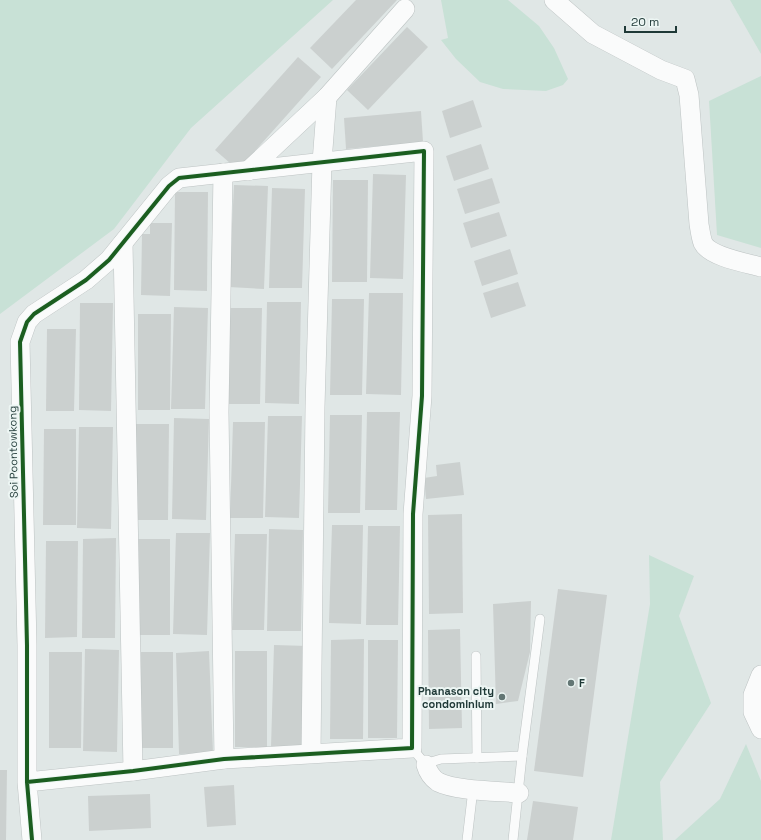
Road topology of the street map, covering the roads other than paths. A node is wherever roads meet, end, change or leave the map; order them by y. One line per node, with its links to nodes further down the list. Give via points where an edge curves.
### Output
1 (554, 0): 8 (street, via 593,34 661,70 685,79 689,95 699,224 704,244 725,258)
2 (404, 9): 3 (street)
3 (327, 97): 4 (street); 5 (street)
4 (322, 162): 5 (street); 13 (street, via 424,151 422,396 413,514); 14 (street, via 315,407)
5 (248, 171): 6 (street)
6 (223, 173): 7 (street, Soi Poontowkong, via 180,178 169,186); 17 (street, via 219,412)
7 (123, 243): 19 (street); 20 (street, Soi Poontowkong, via 98,271 34,314 26,322 20,342 27,645)
8 (761, 267)
9 (540, 619): 15 (lane)
10 (476, 656): 16 (lane)
11 (761, 675): 12 (street, via 753,695 753,712)
12 (761, 729)
13 (412, 748): 14 (street); 18 (lane)
14 (311, 753): 17 (street)
15 (522, 756): 16 (lane); 22 (lane)
16 (477, 758): 18 (lane, via 441,759)
17 (224, 759): 19 (street)
18 (426, 765): 21 (street, via 437,781 450,786)
19 (133, 771): 20 (street)
20 (27, 782): 23 (street, Soi Poontowkong)
21 (473, 789): 22 (street); 24 (lane)
22 (519, 793): 25 (lane)
23 (32, 840)
24 (467, 840)
25 (513, 840)

